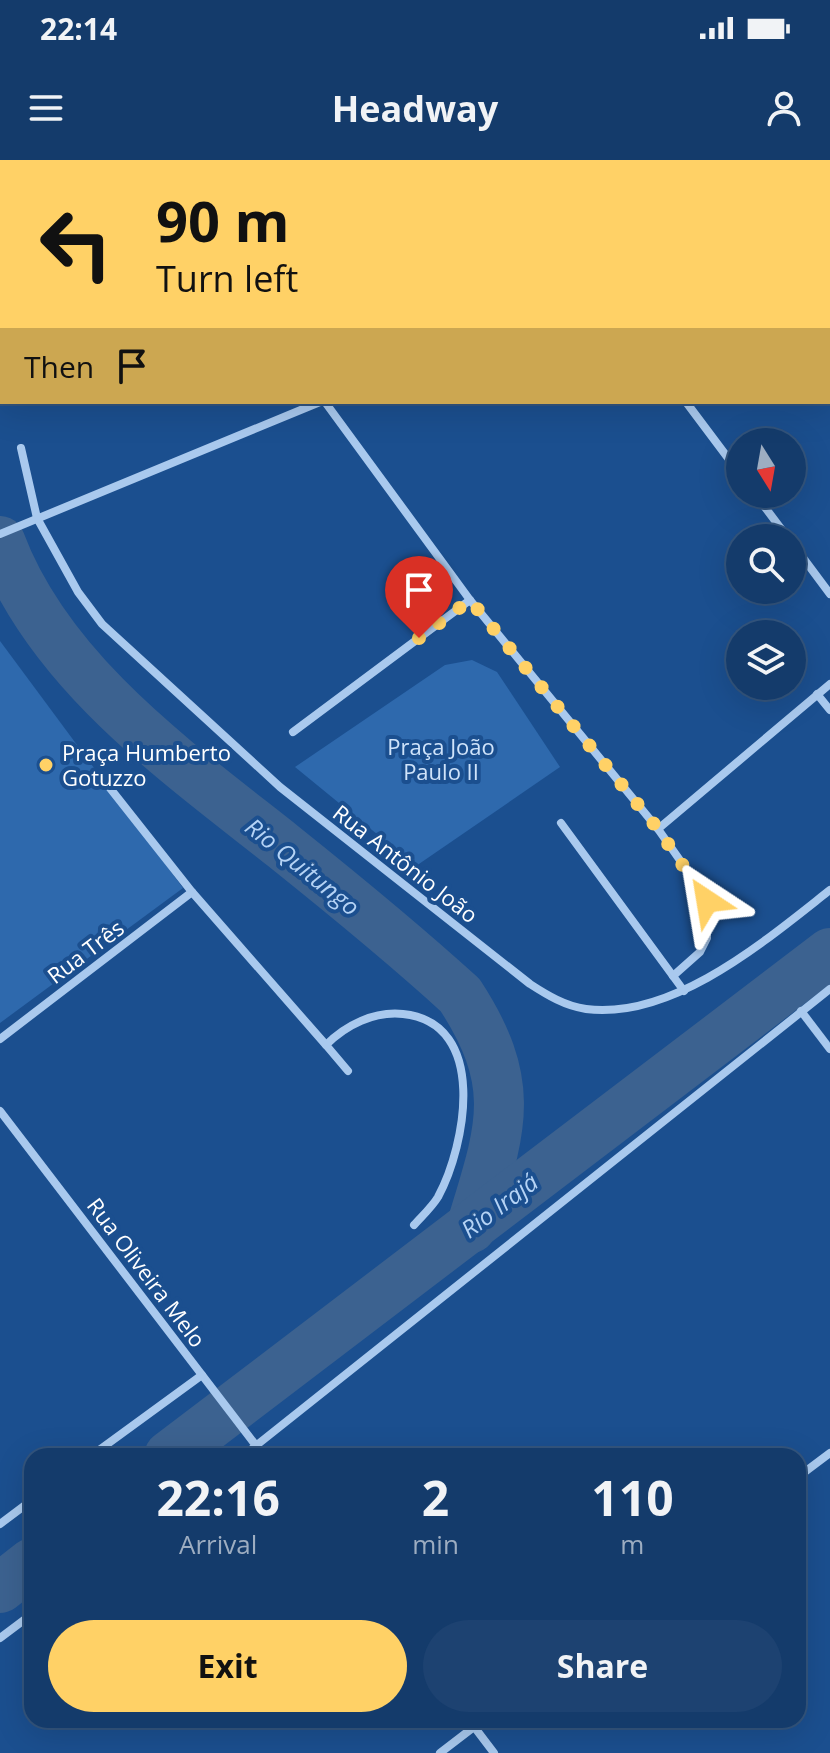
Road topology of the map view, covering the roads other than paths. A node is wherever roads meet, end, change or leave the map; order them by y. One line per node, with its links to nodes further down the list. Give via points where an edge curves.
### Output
1 (318, 404): 6 (street)
2 (324, 404): 10 (street)
3 (688, 404): 5 (street)
4 (21, 448): 6 (street, Rua Antônio João)
5 (726, 455)
6 (37, 518): 7 (street); 22 (street, Rua Antônio João, via 78,592 130,653 280,787 530,984 555,1000 584,1009 627,1008)
7 (0, 534)
8 (806, 562): 9 (street)
9 (830, 594)
10 (470, 600): 14 (street); 17 (street)
11 (830, 684): 12 (street)
12 (817, 694): 13 (street); 17 (street)
13 (830, 710)
14 (293, 732)
15 (102, 778): 19 (street)
16 (561, 823): 20 (street)
17 (658, 829): 20 (street, via 707,901 709,922 700,952)
18 (830, 890): 22 (street, Rua Antônio João)
19 (192, 892): 24 (street, Rua Três); 25 (street)
20 (673, 976): 22 (street)
21 (830, 989): 23 (street)
22 (684, 991)
23 (801, 1011): 26 (street); 31 (street)
24 (0, 1039)
25 (326, 1045): 27 (street); 29 (street, via 363,1020 393,1013 429,1020 445,1032 465,1095 460,1138 436,1201)
26 (830, 1049)
27 (348, 1071)
28 (0, 1111): 30 (street, Rua Oliveira Melo)
29 (414, 1225)
30 (202, 1375): 31 (street, Rua Oliveira Melo); 32 (street)
31 (253, 1442): 33 (street); 34 (street, Rua Oliveira Melo)
32 (102, 1448)
33 (249, 1448)
34 (258, 1448)
35 (830, 1453): 36 (street)
36 (806, 1471)
37 (24, 1506): 38 (street)
38 (0, 1524)
39 (24, 1620): 40 (street)
40 (0, 1638)
41 (467, 1728): 43 (street)
42 (476, 1728): 44 (street)
43 (440, 1753)
44 (494, 1753)

